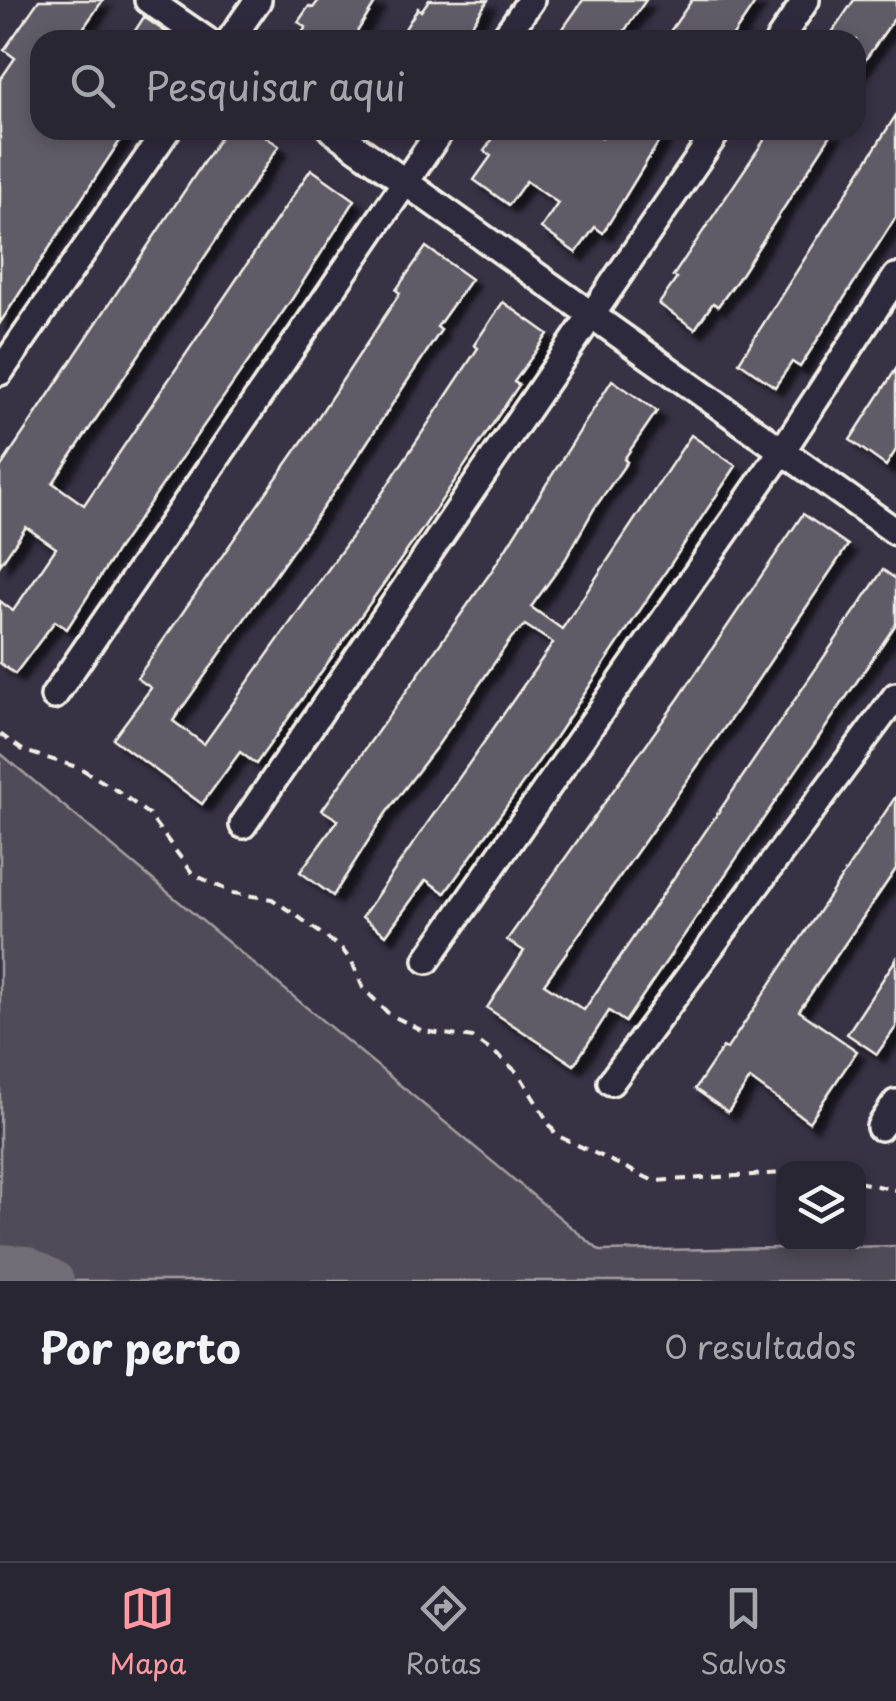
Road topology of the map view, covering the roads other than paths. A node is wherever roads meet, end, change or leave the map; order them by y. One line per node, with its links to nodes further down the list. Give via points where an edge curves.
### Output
1 (148, 0): 5 (street)
2 (258, 0): 6 (street)
3 (531, 0): 7 (street)
4 (806, 0): 8 (street)
5 (192, 30)
6 (237, 30)
7 (510, 30)
8 (786, 30)
9 (161, 140): 16 (street)
10 (346, 140): 13 (street)
11 (433, 140): 13 (street)
12 (711, 140): 15 (street)
13 (405, 182): 15 (street); 19 (street)
14 (896, 277): 17 (street)
15 (592, 316): 17 (street); 21 (street)
16 (0, 372)
17 (782, 451): 18 (street); 22 (street)
18 (896, 532)
19 (54, 696)
20 (896, 696): 23 (street)
21 (243, 825)
22 (427, 960)
23 (612, 1082)
24 (896, 1102): 25 (street)
25 (880, 1127)

